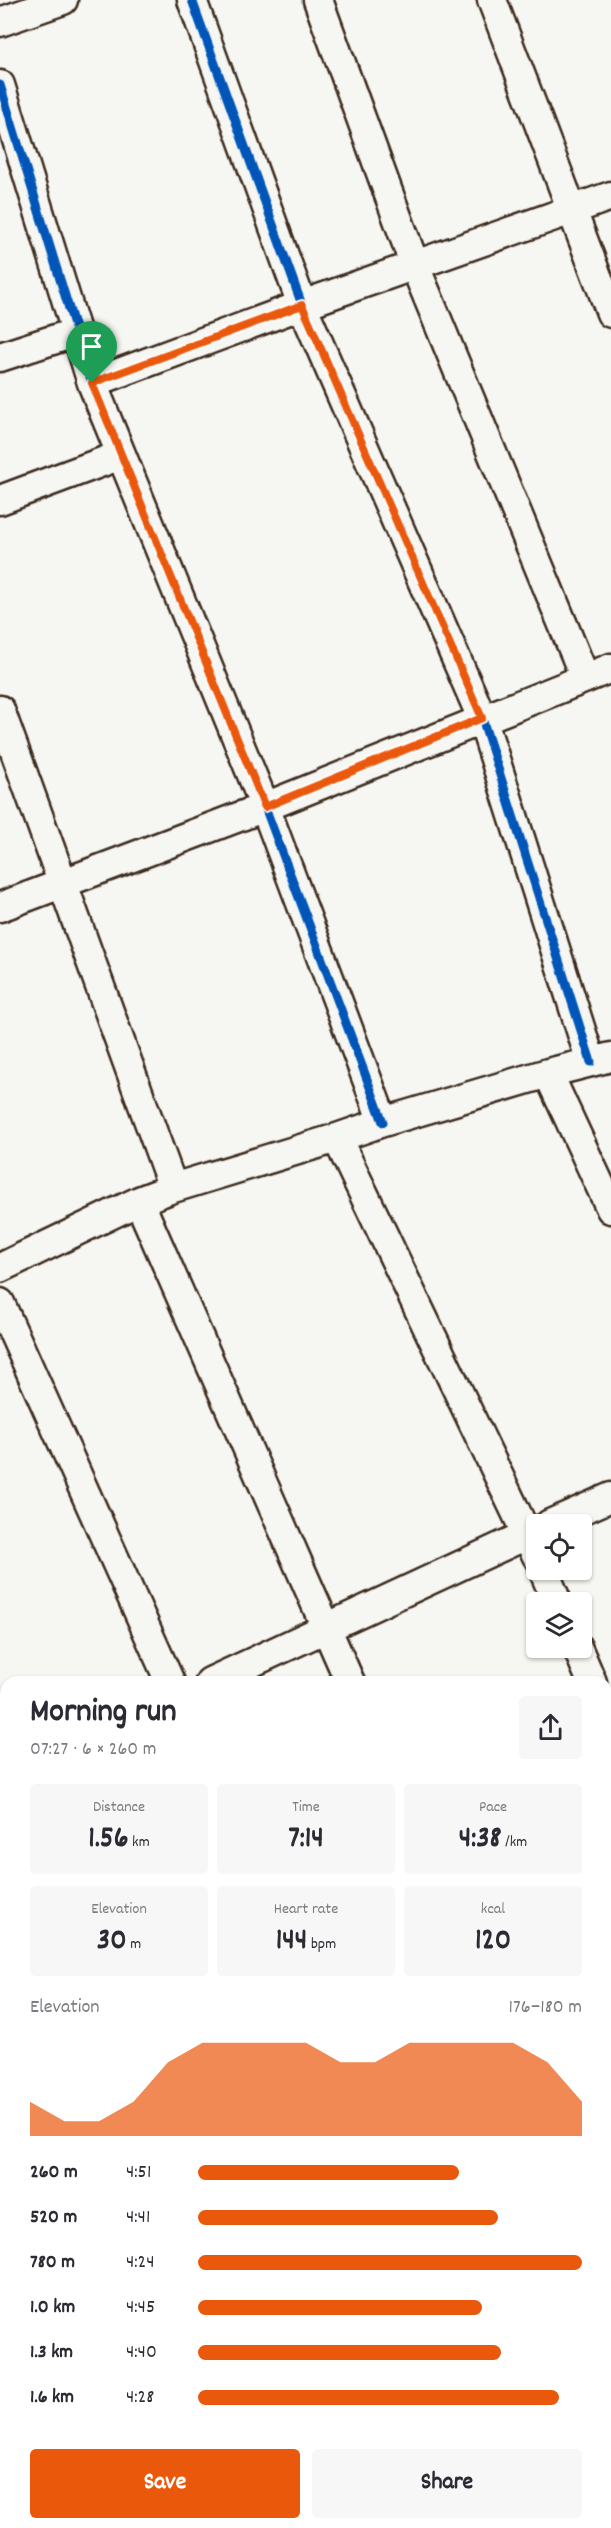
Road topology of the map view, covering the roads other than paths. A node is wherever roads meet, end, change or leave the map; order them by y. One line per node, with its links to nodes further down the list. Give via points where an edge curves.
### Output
1 (63, 0): 5 (street)
2 (192, 0): 10 (street)
3 (318, 0): 9 (street)
4 (492, 0): 8 (street)
5 (0, 22)
6 (0, 85): 12 (street)
7 (611, 196): 8 (street)
8 (571, 212): 9 (street); 11 (street)
9 (415, 266): 10 (street); 18 (street)
10 (302, 305): 14 (street); 20 (street)
11 (611, 313)
12 (74, 333): 13 (street); 14 (street)
13 (0, 357)
14 (92, 383): 15 (street)
15 (121, 455): 16 (street); 21 (street)
16 (0, 500)
17 (611, 668): 18 (street)
18 (585, 678): 20 (street)
19 (0, 710): 22 (street)
20 (482, 718): 21 (street); 24 (street)
21 (265, 807): 22 (street); 26 (street)
22 (63, 883): 23 (street); 28 (street)
23 (0, 907)
24 (601, 1059): 25 (street)
25 (548, 1072): 26 (street); 30 (street)
26 (383, 1122): 27 (street)
27 (337, 1138): 28 (street); 34 (street)
28 (172, 1188): 29 (street)
29 (140, 1201): 31 (street); 37 (street)
30 (611, 1209)
31 (0, 1268)
32 (0, 1303): 39 (street)
33 (611, 1497): 35 (street)
34 (527, 1514)
35 (579, 1514)
36 (526, 1541): 37 (street)
37 (325, 1627): 40 (street); 41 (street)
38 (582, 1658): 42 (street)
39 (167, 1676)
40 (223, 1676)
41 (347, 1676)
42 (589, 1676)

